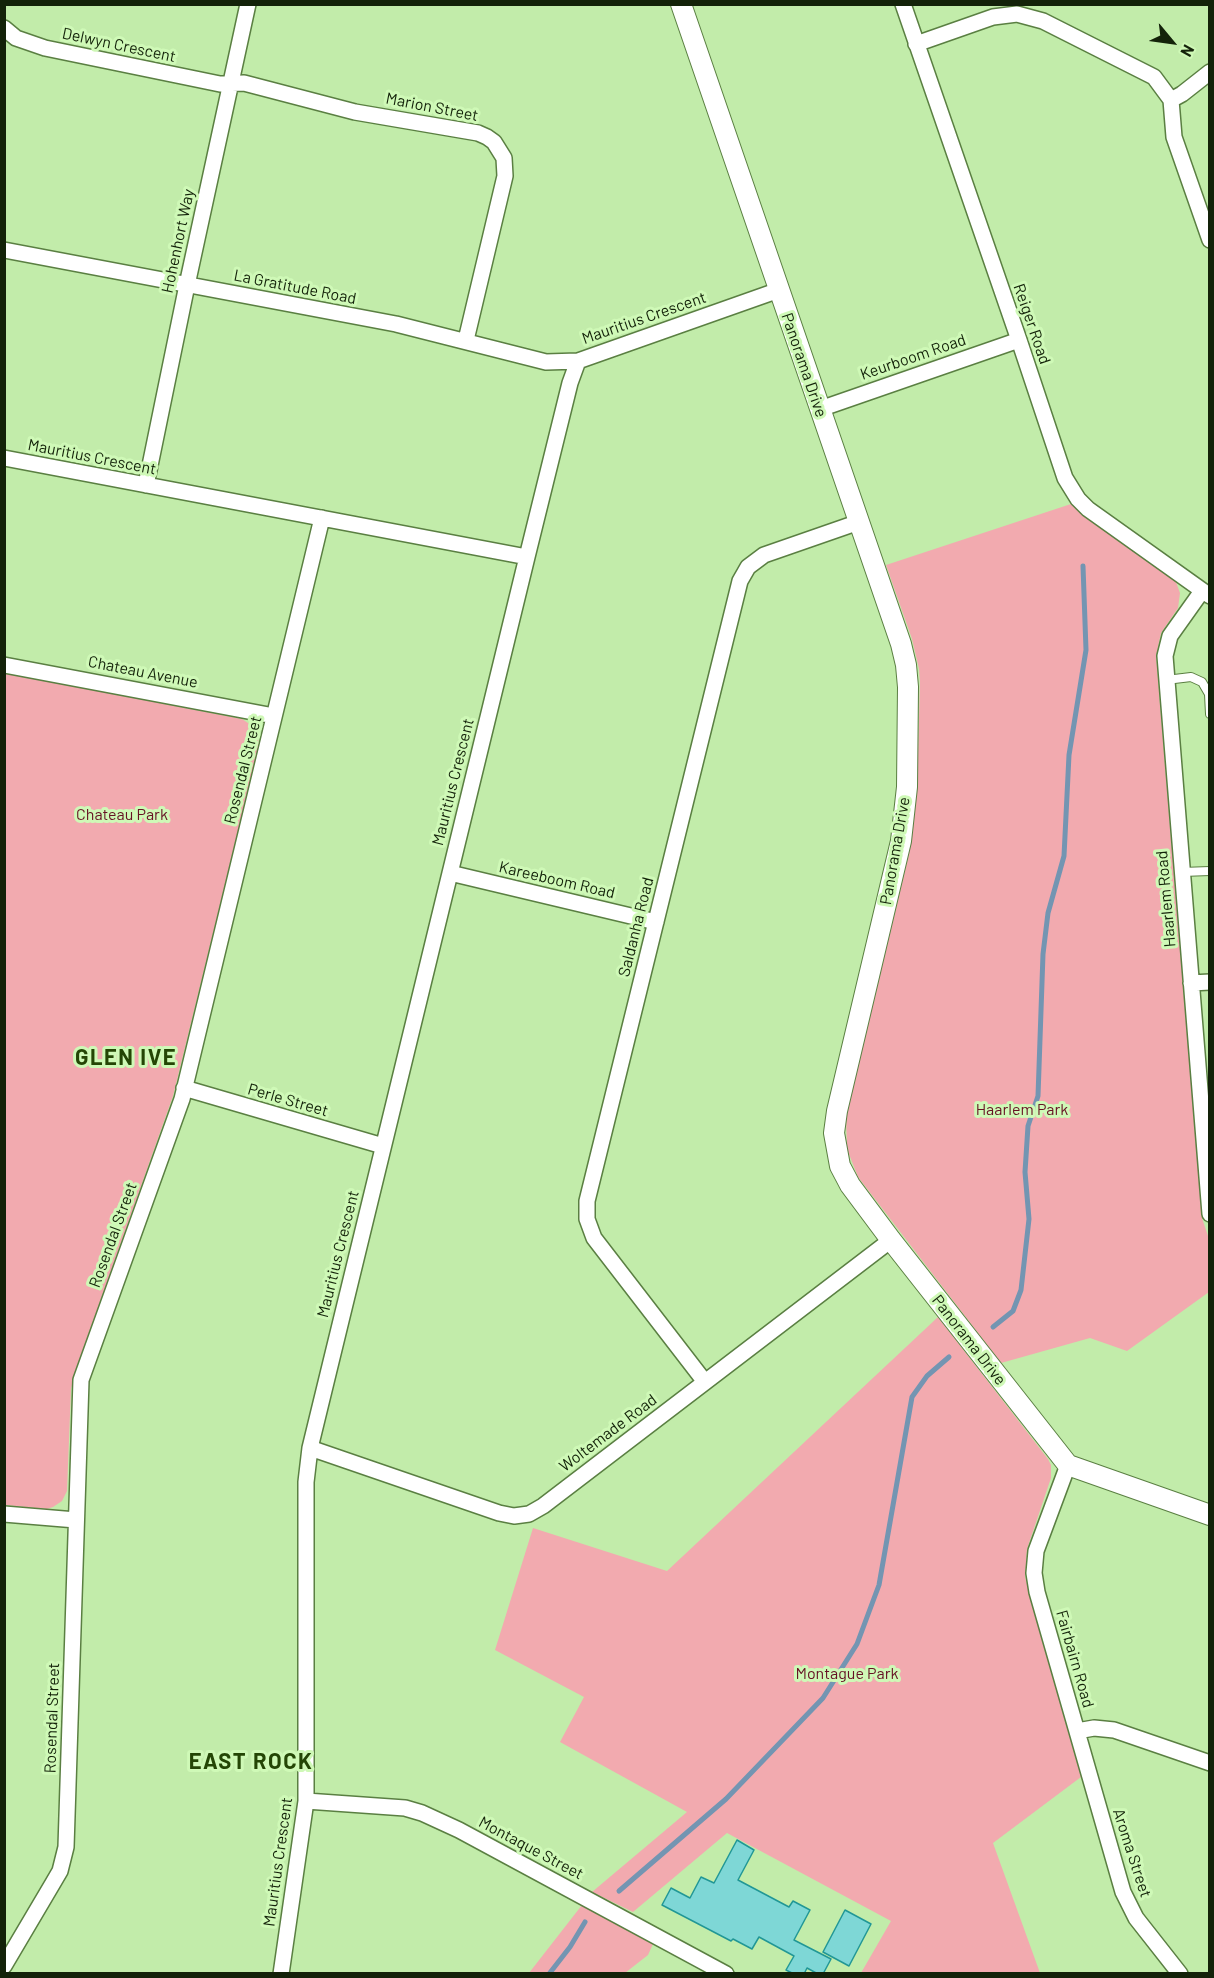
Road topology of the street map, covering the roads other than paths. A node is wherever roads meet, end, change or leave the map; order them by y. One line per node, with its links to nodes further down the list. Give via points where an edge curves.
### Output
1 (248, 4): 7 (street, Hohenhort Way)
2 (681, 4): 12 (street, Panorama Drive)
3 (903, 4): 5 (street, Reiger Road)
4 (4, 28): 7 (street, Delwyn Crescent, via 16,38 45,48)
5 (916, 44): 8 (street, via 993,17 1026,15 1154,77); 14 (street, Reiger Road)
6 (1209, 72): 8 (street)
7 (231, 84): 11 (street, Hohenhort Way); 13 (street, Marion Street, via 244,83 355,112 478,133 494,142 504,158 505,176)
8 (1171, 100): 9 (street, via 1174,137)
9 (1209, 240)
10 (4, 250): 11 (street, La Gratitude Road)
11 (186, 285): 13 (street, La Gratitude Road); 18 (street, Hohenhort Way)
12 (779, 290): 15 (street, Mauritius Crescent); 16 (street, Panorama Drive)
13 (466, 340): 15 (street, La Gratitude Road, via 546,362)
14 (1019, 340): 16 (street, Keurboom Road); 22 (street, Reiger Road, via 1060,467 1078,499)
15 (578, 361): 21 (street, Mauritius Crescent)
16 (820, 409): 20 (street, Panorama Drive)
17 (4, 458): 18 (street, Mauritius Crescent)
18 (146, 485): 19 (street, Mauritius Crescent)
19 (322, 518): 21 (street, Mauritius Crescent); 26 (street, Rosendal Street)
20 (859, 522): 30 (street, Saldanha Road, via 764,555 743,574); 36 (street, Panorama Drive, via 906,665 906,787 898,852 834,1133 845,1176)
21 (527, 557): 29 (street, Mauritius Crescent)
22 (1206, 593): 24 (street, Haarlem Road, via 1170,636 1165,656)
23 (4, 665): 26 (street, Chateau Avenue)
24 (1166, 680): 25 (lane, via 1191,677 1202,682 1209,694); 28 (street, Haarlem Road)
25 (1209, 714)
26 (274, 716): 33 (street, Rosendal Street)
27 (1209, 871): 28 (lane)
28 (1182, 872): 32 (street, Haarlem Road)
29 (450, 873): 30 (street, Kareeboom Road); 34 (street, Mauritius Crescent)
30 (656, 922): 37 (street, Saldanha Road, via 587,1201 587,1219 594,1238)
31 (1209, 982): 32 (street)
32 (1191, 983): 35 (street, Haarlem Road)
33 (184, 1088): 34 (street, Perle Street); 42 (street, Rosendal Street, via 81,1380)
34 (383, 1146): 38 (street, Mauritius Crescent)
35 (1209, 1214)
36 (891, 1240): 37 (street, Woltemade Road); 39 (street, Panorama Drive)
37 (705, 1382): 38 (street, Woltemade Road, via 530,1514 499,1513)
38 (310, 1448): 45 (street, Mauritius Crescent, via 306,1482)
39 (1068, 1465): 41 (street); 43 (street, Fairbairn Road, via 1038,1545 1034,1573)
40 (4, 1514): 42 (street)
41 (1209, 1515)
42 (76, 1520): 46 (street, Rosendal Street, via 66,1847 60,1870)
43 (1077, 1731): 44 (street, Fairbairn Road, via 1114,1730); 49 (street, Aroma Street, via 1123,1892 1136,1918)
44 (1209, 1763)
45 (306, 1801): 47 (street, Mauritius Crescent); 48 (street, Montaque Street, via 405,1808 422,1813)
46 (4, 1966)
47 (281, 1974)
48 (726, 1974)
49 (1180, 1974)

